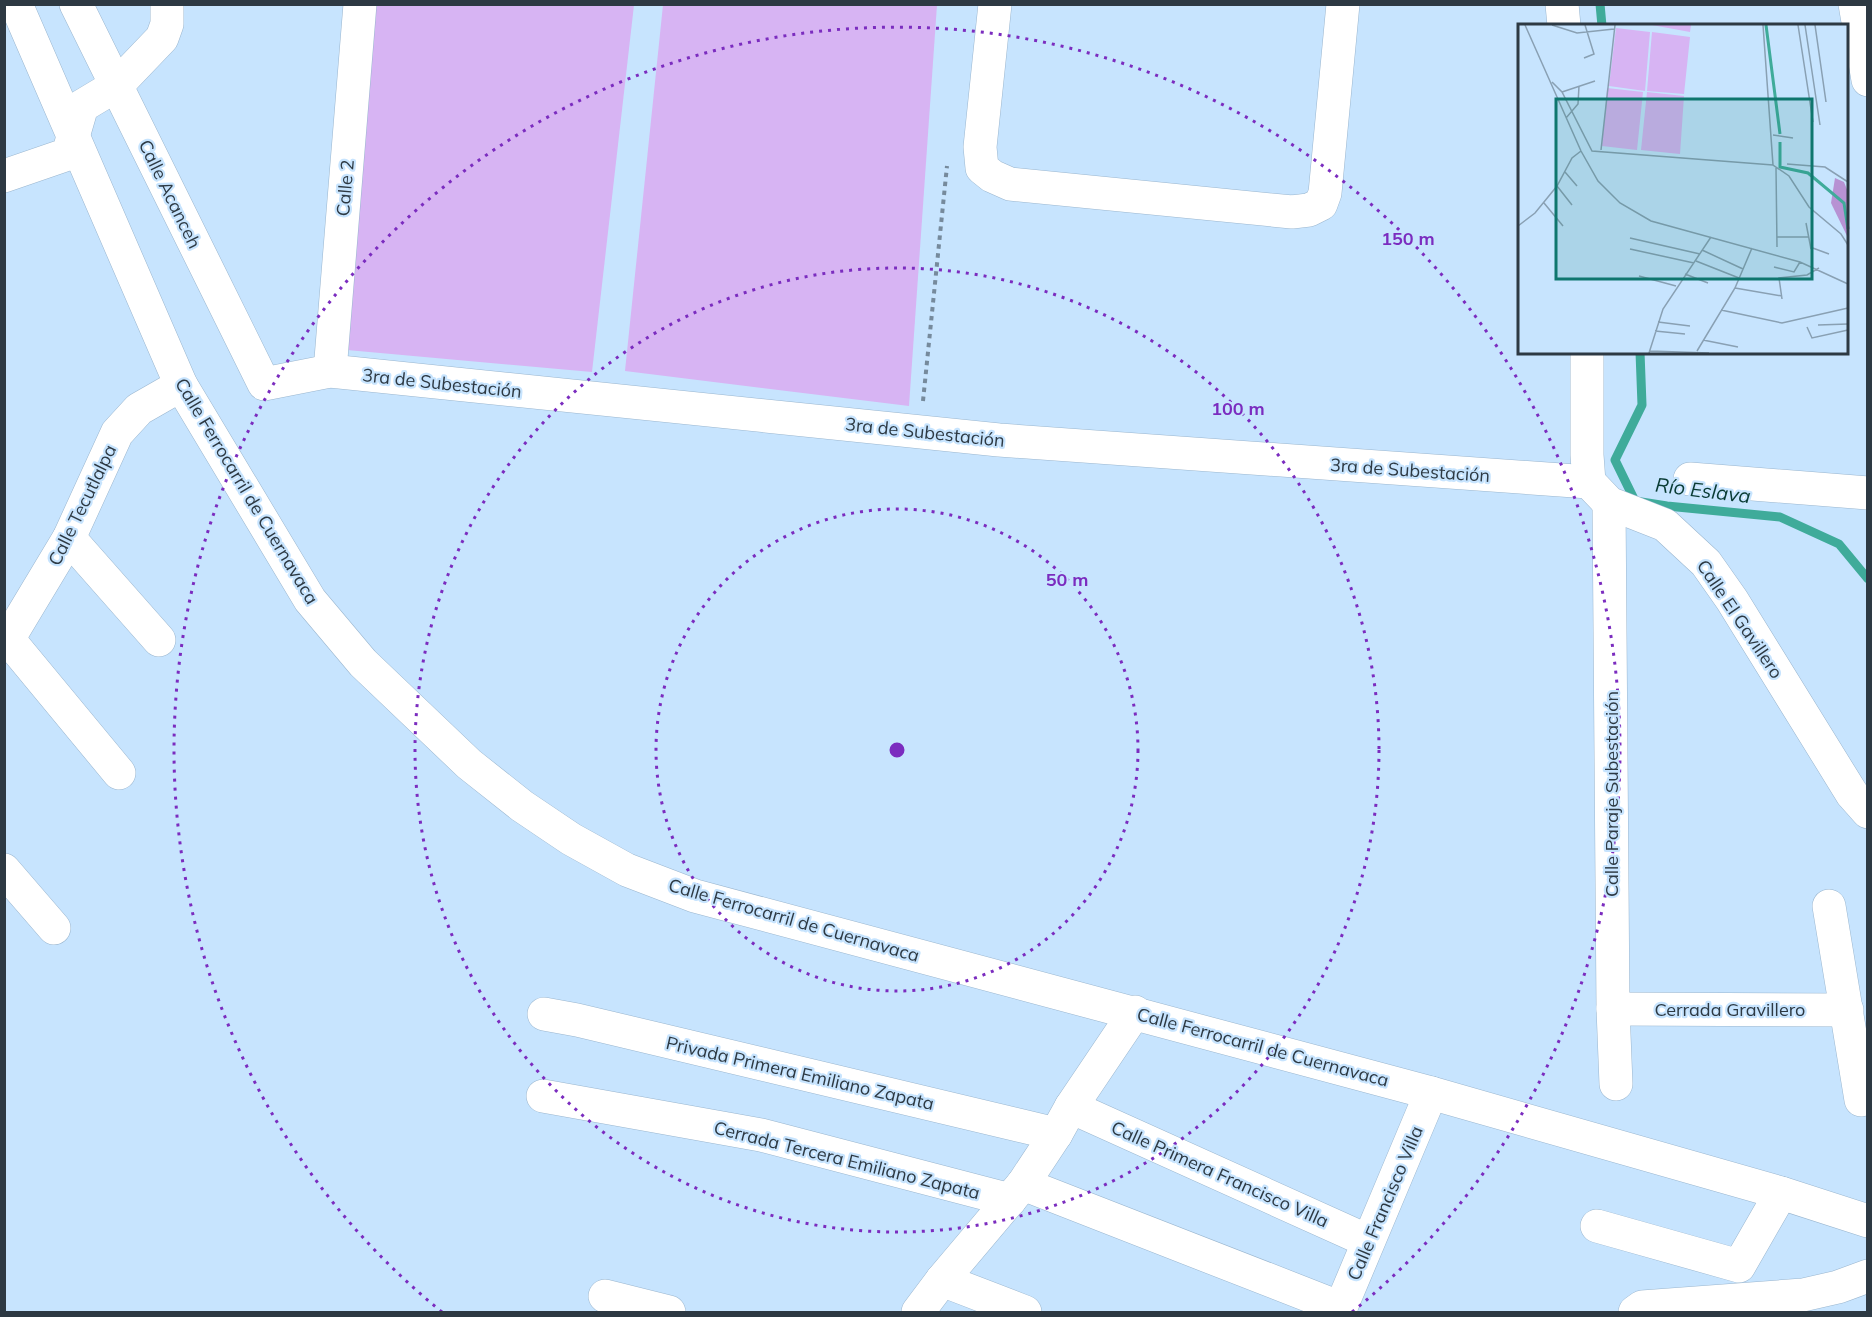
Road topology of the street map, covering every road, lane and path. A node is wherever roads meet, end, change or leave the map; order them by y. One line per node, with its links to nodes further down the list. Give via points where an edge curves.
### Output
1 (16, 4): 12 (street, Calle Ferrocarril de Cuernavaca)
2 (76, 4): 11 (street, Calle Acanceh)
3 (167, 4): 11 (street, via 162,38)
4 (360, 4): 16 (street, Calle 2)
5 (995, 4): 6 (street, via 980,147 982,168 992,176 1010,184 1292,212 1321,204 1325,193)
6 (1343, 4)
7 (1562, 4): 9 (street)
8 (1855, 4): 10 (street)
9 (1564, 24)
10 (1868, 80)
11 (117, 85): 12 (street, via 82,106); 17 (street, Calle Acanceh)
12 (74, 137): 14 (street, via 68,154); 18 (street, Calle Ferrocarril de Cuernavaca)
13 (948, 159): 19 (path)
14 (4, 176)
15 (1587, 354): 21 (street, via 1587,455)
16 (330, 371): 17 (street, 3ra de Subestación); 19 (street, 3ra de Subestación)
17 (264, 384)
18 (181, 385): 23 (street, Calle Tecutlalpa, via 139,409 117,433); 33 (street, Calle Ferrocarril de Cuernavaca, via 310,600 363,663 469,764 571,839 627,870 695,896)
19 (919, 432): 21 (street, 3ra de Subestación)
20 (1690, 479): 22 (street)
21 (1599, 493): 27 (street, Calle El Gavillero, via 1665,525 1706,562 1852,794); 31 (street, Calle Paraje Subestación)
22 (1868, 493)
23 (69, 538): 24 (street); 25 (street, Calle Tecutlalpa)
24 (159, 640)
25 (7, 643): 26 (street)
26 (119, 773)
27 (1868, 812)
28 (4, 870): 30 (street)
29 (1830, 906): 32 (street)
30 (54, 928)
31 (1613, 1009): 32 (street, Cerrada Gravillero); 35 (street, Calle Paraje Subestación)
32 (1847, 1010): 36 (street)
33 (1135, 1012): 37 (street, Calle Ferrocarril de Cuernavaca); 39 (street)
34 (544, 1014): 39 (street, Privada Primera Emiliano Zapata)
35 (1616, 1084)
36 (1862, 1089)
37 (1431, 1093): 41 (street, Calle Ferrocarril de Cuernavaca); 44 (street, Calle Francisco Villa)
38 (543, 1096): 40 (street, Cerrada Tercera Emiliano Zapata, via 761,1135)
39 (1064, 1120): 40 (street); 44 (street, Calle Primera Francisco Villa)
40 (1016, 1192): 46 (street); 48 (street, Cerrada Tercera Emiliano Zapata)
41 (1781, 1193): 42 (street, Calle Ferrocarril de Cuernavaca); 43 (street, via 1739,1266)
42 (1868, 1221)
43 (1597, 1226)
44 (1368, 1241): 48 (street, Calle Francisco Villa)
45 (1868, 1276): 52 (street, via 1803,1295 1642,1307)
46 (942, 1280): 50 (street); 51 (street)
47 (605, 1296): 49 (street)
48 (1340, 1310)
49 (669, 1312)
50 (918, 1312)
51 (1025, 1312)
52 (1635, 1312)

